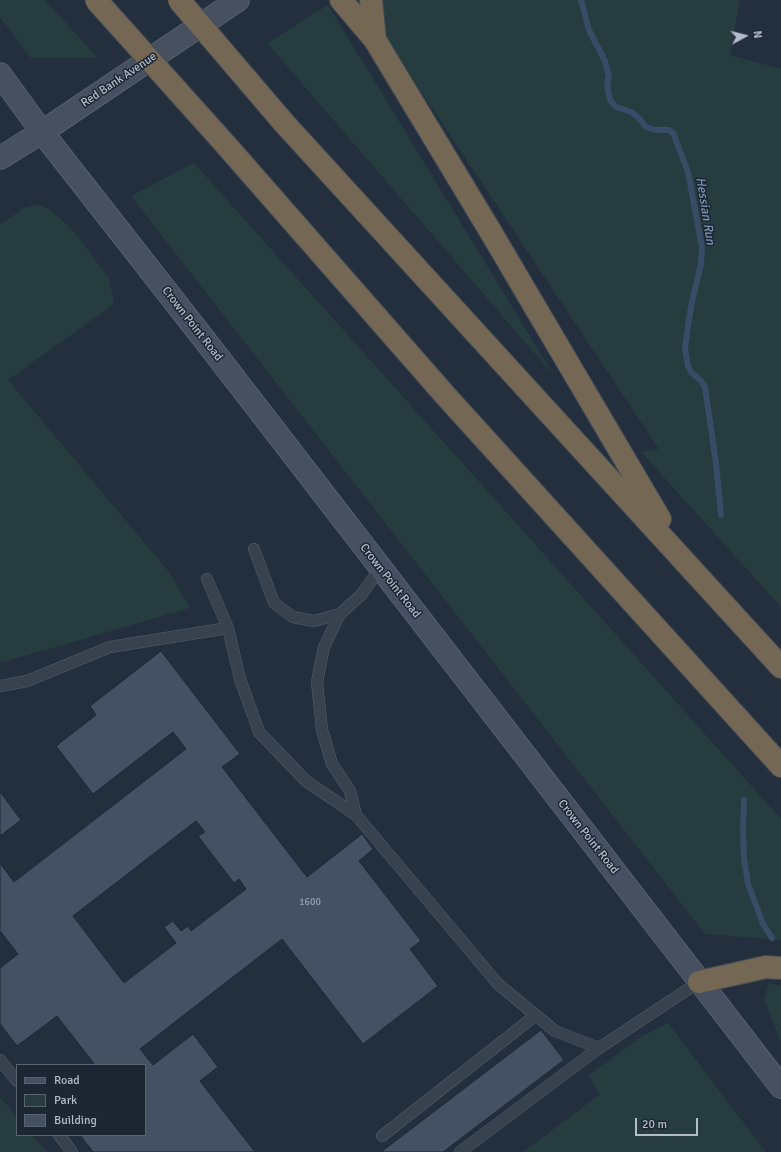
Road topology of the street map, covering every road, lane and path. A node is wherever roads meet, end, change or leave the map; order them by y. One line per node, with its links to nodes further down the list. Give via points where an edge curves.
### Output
1 (96, 0): 18 (highway, bridge, via 446,395)
2 (179, 0): 11 (highway, bridge, via 284,123)
3 (238, 0): 8 (main road, Red Bank Avenue)
4 (341, 0): 6 (highway)
5 (371, 0): 6 (highway)
6 (375, 40): 11 (highway)
7 (0, 74): 8 (main road, Crown Point Road)
8 (42, 132): 9 (main road, Red Bank Avenue); 12 (main road, Crown Point Road)
9 (0, 158)
10 (254, 549): 14 (lane, via 274,603 293,617 314,621)
11 (683, 558): 16 (highway)
12 (380, 568): 14 (lane, via 362,594); 21 (main road, Crown Point Road)
13 (207, 579): 15 (lane)
14 (340, 614): 19 (lane, via 324,647 317,682 322,730 332,764 350,791)
15 (228, 628): 17 (lane, via 110,647 27,681); 19 (lane, via 240,679 259,732 306,781)
16 (781, 667)
17 (0, 686)
18 (781, 766)
19 (356, 815): 22 (lane, via 498,984)
20 (781, 968): 21 (highway, via 766,967)
21 (699, 982): 23 (lane); 26 (main road, Crown Point Road)
22 (536, 1015): 23 (lane, via 555,1032); 28 (lane)
23 (599, 1048): 30 (lane)
24 (0, 1060): 25 (lane)
25 (16, 1081)
26 (781, 1087)
27 (60, 1136): 29 (lane)
28 (382, 1136)
29 (72, 1152)
30 (460, 1152)

